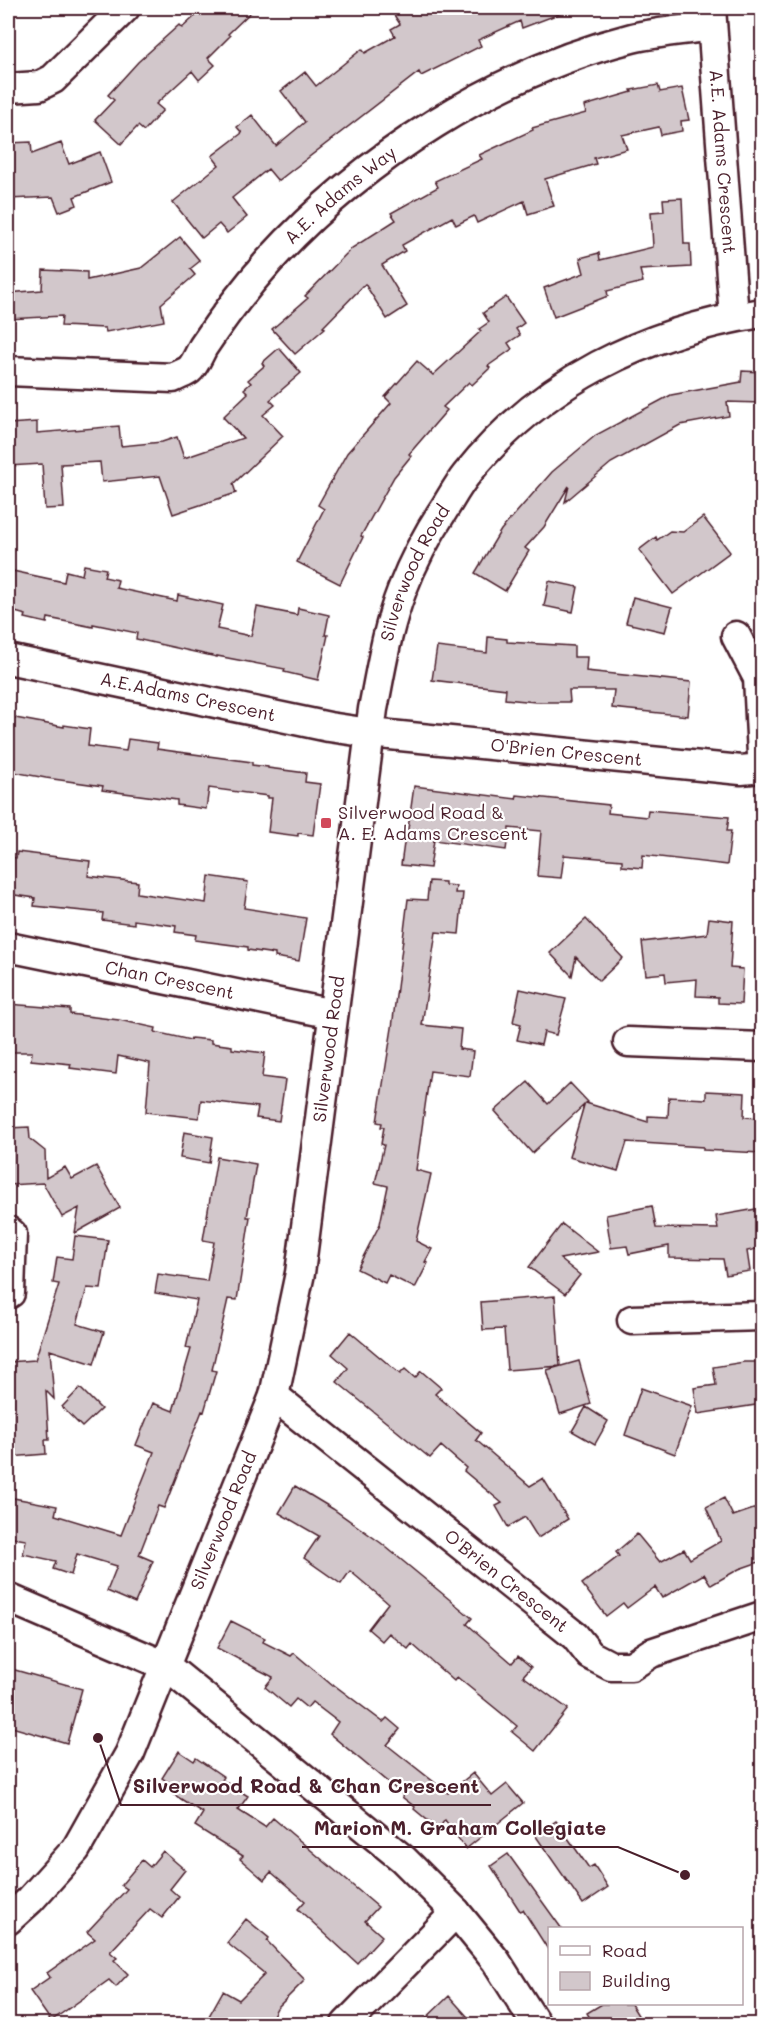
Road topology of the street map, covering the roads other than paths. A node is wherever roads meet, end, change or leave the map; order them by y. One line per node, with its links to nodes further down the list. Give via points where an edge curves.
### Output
1 (125, 8): 3 (street, via 53,79 39,86)
2 (712, 17): 5 (street, A.E. Adams Crescent); 6 (street, A.E. Adams Way, via 556,62 426,130 320,210 269,261 190,369 173,378)
3 (8, 88)
4 (762, 313): 5 (street, Silverwood Road)
5 (734, 317): 9 (street, Silverwood Road, via 671,334 608,359 535,405 465,476 422,544 402,590 388,637)
6 (8, 372)
7 (736, 636): 10 (street, via 758,678)
8 (8, 659): 9 (street, A.E.Adams Crescent)
9 (370, 733): 11 (street, O'Brien Crescent, via 741,770); 13 (street, Silverwood Road)
10 (762, 755)
11 (762, 768)
12 (8, 947): 13 (street, Chan Crescent)
13 (333, 1014): 20 (street, Silverwood Road, via 300,1273)
14 (628, 1042): 15 (street)
15 (762, 1047)
16 (8, 1231): 17 (street, via 12,1243)
17 (8, 1294)
18 (762, 1316): 19 (street)
19 (632, 1320)
20 (274, 1396): 22 (street, O'Brien Crescent, via 575,1636 590,1655 611,1666 631,1666 651,1653); 23 (street, Silverwood Road)
21 (8, 1598): 23 (street)
22 (762, 1616)
23 (166, 1666): 24 (street, via 403,1859); 25 (street, Silverwood Road, via 130,1753 76,1849)
24 (456, 1912): 26 (street); 27 (street, via 496,1961)
25 (8, 1920)
26 (346, 2025)
27 (536, 2025)

